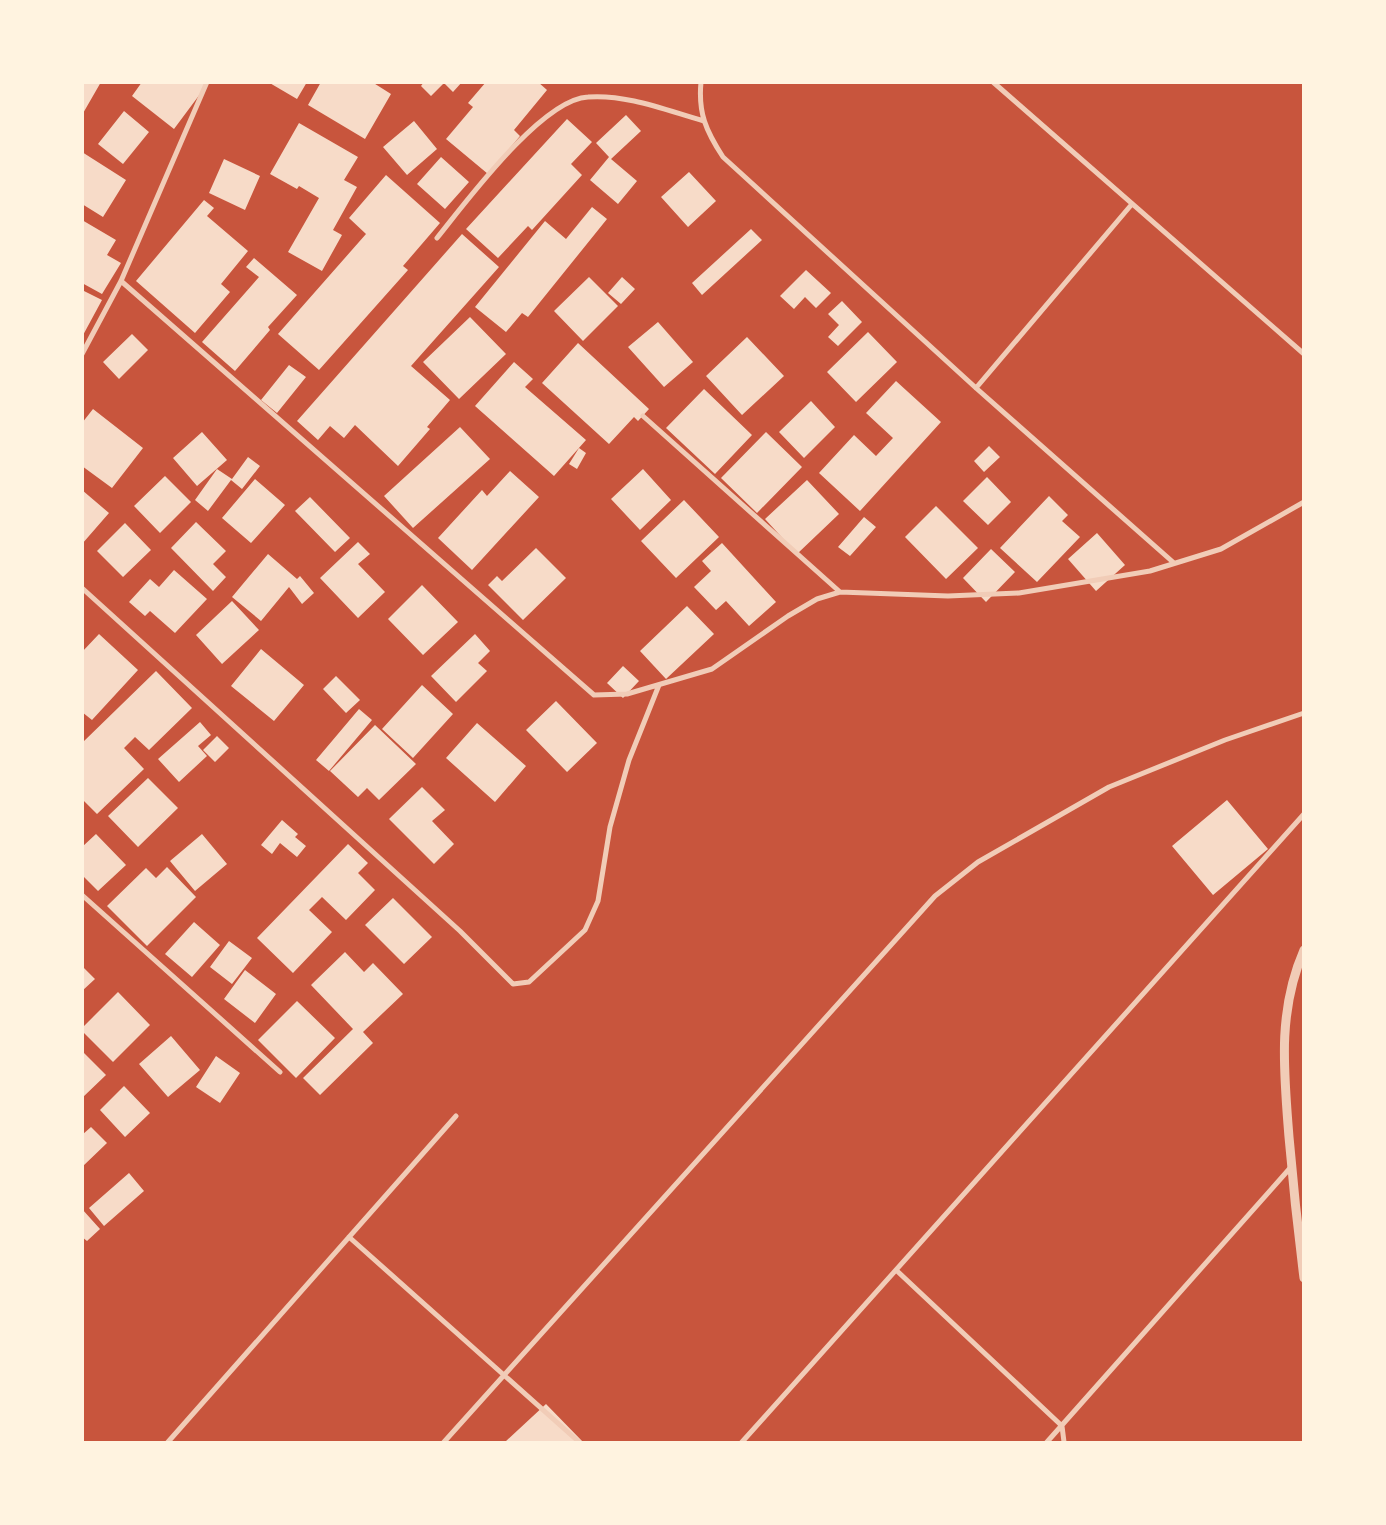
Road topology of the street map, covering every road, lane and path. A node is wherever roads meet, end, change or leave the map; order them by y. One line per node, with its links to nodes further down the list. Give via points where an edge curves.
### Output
1 (207, 82): 7 (street)
2 (701, 82): 4 (street, via 699,104)
3 (993, 82): 5 (street)
4 (704, 121): 6 (street, via 626,100 587,96 554,111 507,152); 10 (street, via 709,136 723,157)
5 (1132, 204): 9 (street); 10 (street)
6 (437, 238)
7 (121, 281): 8 (street); 16 (street, via 594,695 627,694)
8 (82, 354)
9 (1304, 354)
10 (976, 388): 13 (street)
11 (643, 416): 15 (street)
12 (1304, 502): 13 (street, via 1221,548)
13 (1174, 563): 15 (street, via 1150,571 1020,592 948,596)
14 (82, 588): 16 (street, via 513,984 529,982 585,930 598,901 610,827 628,760)
15 (840, 592): 16 (street, via 817,599 788,616 712,670)
16 (659, 685)
17 (1304, 713): 27 (street, via 1109,786 978,862 935,896)
18 (1304, 814): 25 (street)
19 (82, 895): 21 (street)
20 (1304, 950): 23 (street, via 1295,969 1284,1028)
21 (280, 1072)
22 (456, 1116): 24 (street)
23 (1292, 1167): 26 (street); 28 (street)
24 (349, 1237): 27 (street); 29 (street)
25 (896, 1270): 28 (street); 32 (street)
26 (1304, 1278)
27 (503, 1375): 30 (street); 31 (street)
28 (1062, 1426): 33 (street); 34 (street)
29 (168, 1442)
30 (444, 1442)
31 (579, 1442)
32 (742, 1442)
33 (1047, 1442)
34 (1064, 1442)

